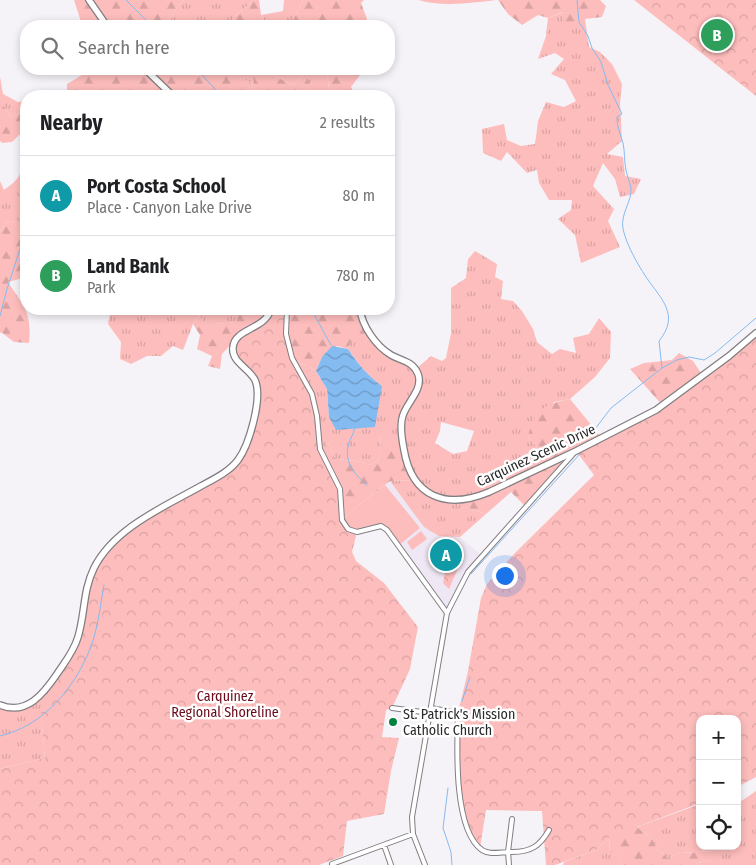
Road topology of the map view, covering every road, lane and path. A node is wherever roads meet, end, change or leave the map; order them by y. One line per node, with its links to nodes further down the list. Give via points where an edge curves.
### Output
1 (89, 0): 2 (street)
2 (103, 20)
3 (151, 75): 4 (street)
4 (168, 90)
5 (268, 315): 11 (street, via 263,322 237,338 232,348 235,358 254,378 258,392 254,419 242,454 227,470 130,528 106,549 90,577 78,635 62,667 42,695 30,704 16,708)
6 (287, 315): 10 (street, via 286,334 292,358 312,394 320,450 340,489 342,520 348,529 357,532 381,526 387,530)
7 (361, 315): 9 (street, Carquinez Scenic Drive, via 376,342 391,355 408,362 418,374 418,388 404,412 403,446 414,480 436,497 447,500 474,498)
8 (756, 333): 9 (street, Carquinez Scenic Drive, via 663,406)
9 (576, 451): 10 (street, via 468,572)
10 (447, 613): 13 (street)
11 (0, 704)
12 (392, 708): 13 (street)
13 (430, 710): 16 (street); 18 (street, via 458,713 458,778 462,810 470,836 483,851)
14 (512, 819): 18 (street)
15 (549, 830): 18 (street, via 543,842 525,852)
16 (412, 834): 17 (street); 21 (street)
17 (384, 845): 19 (street); 20 (street)
18 (508, 852): 22 (street)
19 (332, 864)
20 (392, 865)
21 (425, 865)
22 (509, 865)

